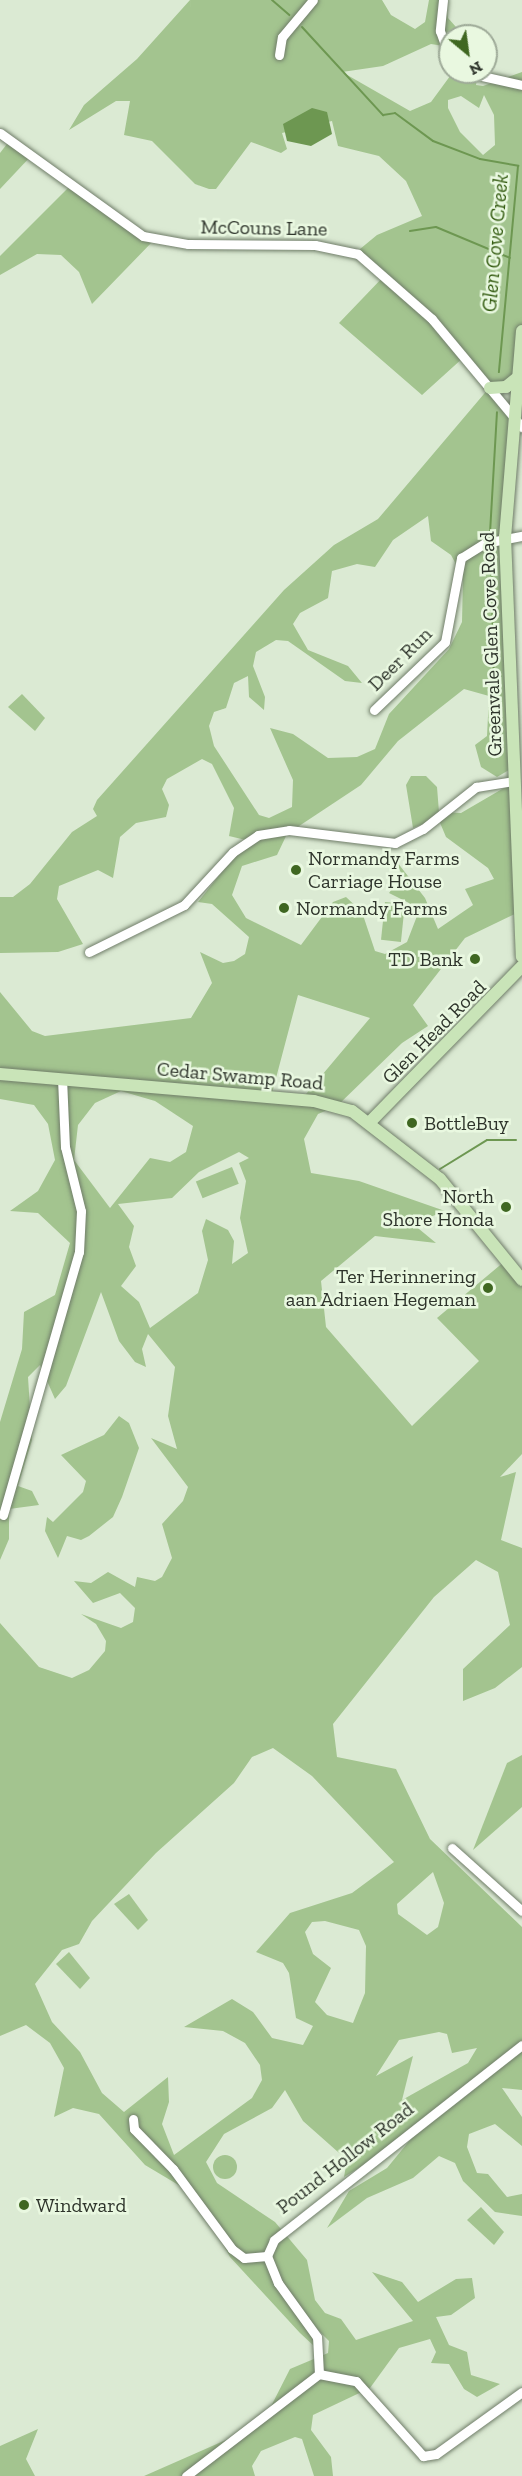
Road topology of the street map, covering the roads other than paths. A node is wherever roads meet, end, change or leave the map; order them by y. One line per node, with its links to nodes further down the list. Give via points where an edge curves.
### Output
1 (313, 0): 4 (street, via 282,37)
2 (442, 0): 3 (street)
3 (440, 24)
4 (279, 55)
5 (498, 80): 6 (street)
6 (522, 85)
7 (0, 133): 10 (street, McCouns Lane, via 143,236 188,244 315,245 358,254 432,319)
8 (522, 331): 9 (main road, Greenvale Glen Cove Road)
9 (517, 378): 10 (main road); 11 (main road, Greenvale Glen Cove Road)
10 (490, 388): 11 (street, McCouns Lane)
11 (513, 415): 12 (street, McCouns Lane); 14 (main road, Greenvale Glen Cove Road)
12 (522, 427)
13 (522, 536): 14 (street, Deer Run)
14 (505, 537): 15 (street, Deer Run, via 461,558 446,642); 16 (main road, Greenvale Glen Cove Road)
15 (374, 710)
16 (515, 781): 17 (street, via 476,787 423,829 395,843 289,830 258,835 233,852 184,905); 18 (main road, Greenvale Glen Cove Road)
17 (89, 952)
18 (522, 957)
19 (522, 966): 22 (main road, Glen Head Road)
20 (0, 1074): 21 (main road, Cedar Swamp Road)
21 (62, 1079): 22 (main road, Cedar Swamp Road, via 314,1101); 24 (street, via 65,1147 81,1211 80,1243)
22 (370, 1122): 23 (main road, Cedar Swamp Road, via 440,1179)
23 (520, 1278)
24 (3, 1515)
25 (452, 1848): 26 (street)
26 (522, 1911)
27 (522, 2045): 29 (street, Pound Hollow Road, via 290,2223)
28 (133, 2119): 29 (street, via 134,2129 173,2169 232,2249 244,2258)
29 (267, 2256): 30 (street, via 278,2283 317,2337)
30 (319, 2374): 31 (street, via 356,2382 423,2456 436,2454); 32 (street)
31 (522, 2392)
32 (186, 2476)

